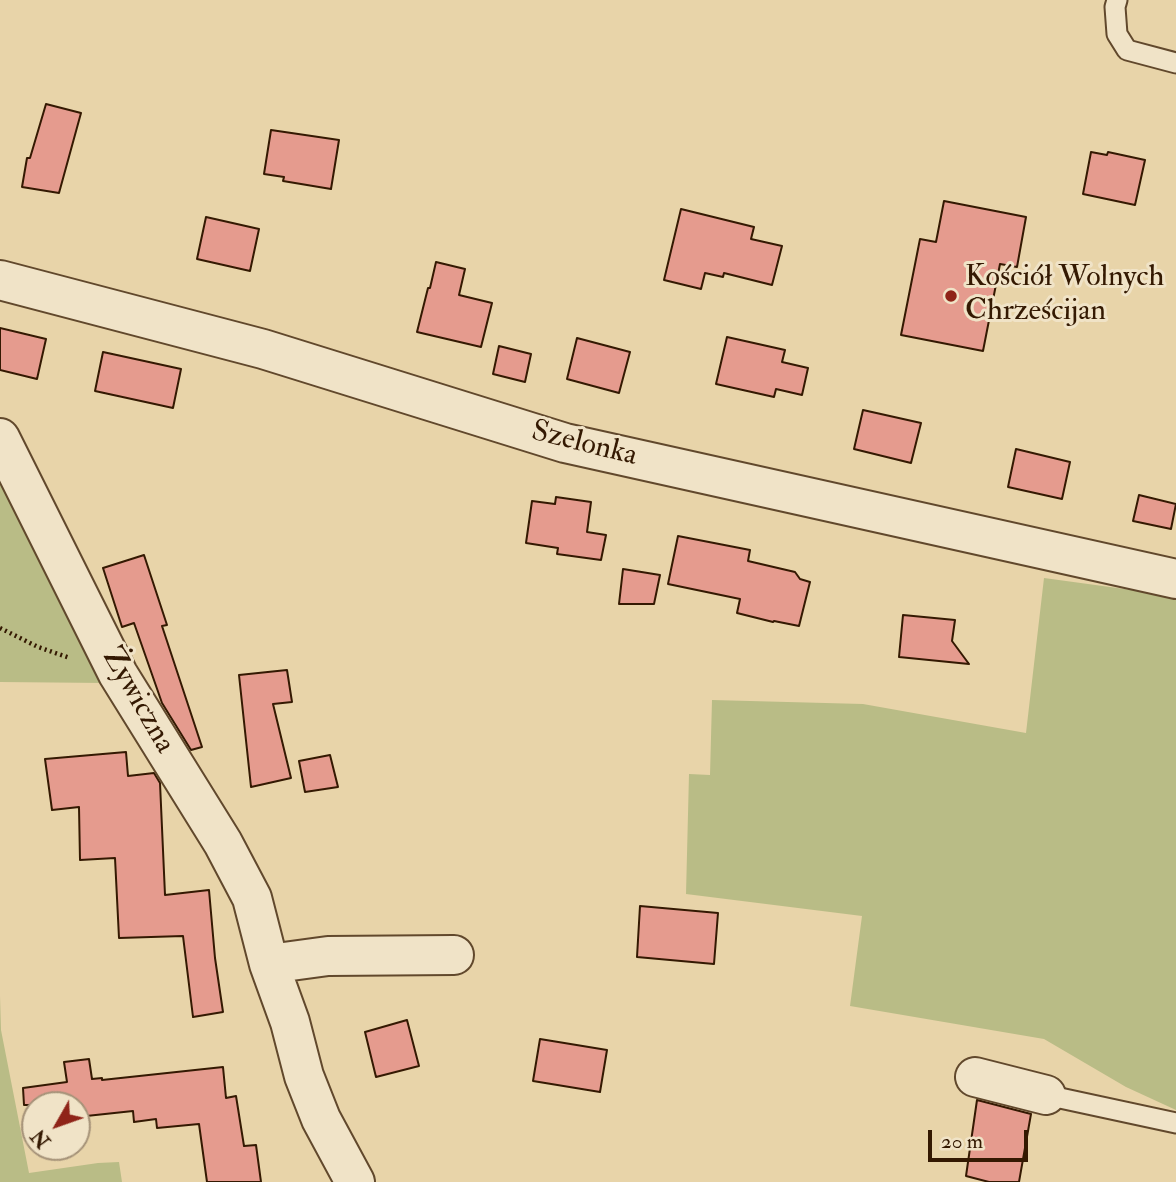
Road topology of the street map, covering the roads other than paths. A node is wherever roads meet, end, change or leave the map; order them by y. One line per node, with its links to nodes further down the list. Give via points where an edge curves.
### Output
1 (1117, 0): 2 (lane, via 1116,34 1127,50)
2 (1176, 63)
3 (0, 280): 5 (street, Szelonka, via 263,349 565,443)
4 (0, 438): 7 (street, Żywiczna, via 118,674 223,843 251,898)
5 (1176, 579)
6 (454, 955): 7 (street, via 328,956)
7 (269, 964): 11 (street, Żywiczna, via 304,1076)
8 (975, 1077): 9 (street)
9 (1046, 1094): 10 (lane)
10 (1176, 1123)
11 (355, 1182)

